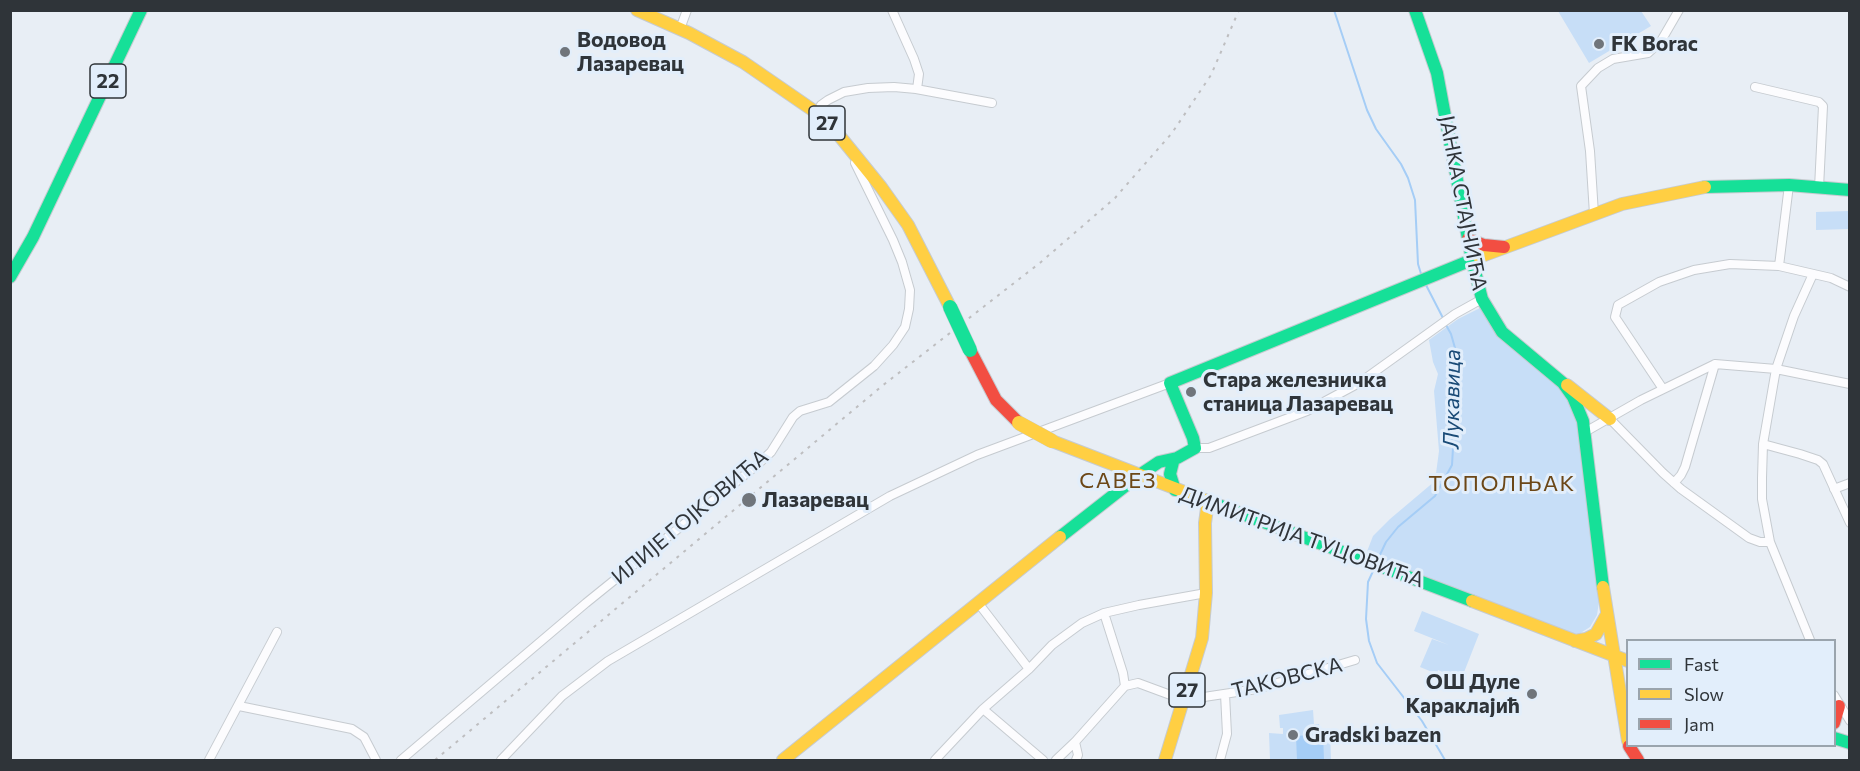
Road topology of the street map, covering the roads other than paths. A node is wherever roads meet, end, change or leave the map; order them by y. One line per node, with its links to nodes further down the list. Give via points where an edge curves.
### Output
1 (141, 10): 22 (street, 22)
2 (637, 10): 7 (street, ДИМИТРИЈА ТУЦОВИЋА / 27)
3 (687, 10): 7 (street)
4 (892, 10): 9 (street, via 919,74)
5 (1414, 10): 17 (street, ЈАНКА СТАЈЧИЋА, via 1437,73)
6 (1679, 10): 16 (street, via 1661,41 1648,53 1613,59 1581,86)
7 (680, 29): 11 (street, ДИМИТРИЈА ТУЦОВИЋА / 27, via 743,62)
8 (1755, 87): 14 (street, via 1823,106)
9 (917, 89): 10 (street); 11 (street, via 868,88 844,92 821,105)
10 (992, 103)
11 (817, 113): 12 (street, ДИМИТРИЈА ТУЦОВИЋА / 27)
12 (848, 146): 36 (street, ДИМИТРИЈА ТУЦОВИЋА / 27, bridge, via 908,225 996,400 1018,423); 69 (street, ИЛИЈЕ ГОЈКОВИЋА, via 893,240 910,290 905,327 893,345 842,393 829,402 800,411 764,459)
13 (1789, 185): 14 (street); 16 (street, via 1708,186 1622,204); 20 (street)
14 (1819, 188): 15 (street)
15 (1850, 190)
16 (1594, 214): 18 (street)
17 (1468, 239): 18 (street); 19 (street, ЈАНКА СТАЈЧИЋА)
18 (1508, 247): 19 (street)
19 (1472, 260): 24 (street, ЈАНКА СТАЈЧИЋА); 27 (street)
20 (1779, 266): 21 (street); 30 (street, via 1730,264 1694,270 1659,282 1618,305 1615,317)
21 (1813, 274): 23 (street); 26 (street)
22 (10, 277)
23 (1850, 287)
24 (1482, 299): 28 (street, ЈАНКА СТАЈЧИЋА, via 1502,332); 34 (street, via 1359,383 1307,411 1209,448)
25 (1714, 364): 26 (street); 30 (street); 37 (street, via 1685,466)
26 (1776, 369): 29 (street); 33 (street)
27 (1170, 383): 34 (street); 70 (street, via 977,455 890,496 608,661 562,696)
28 (1563, 383): 31 (street); 32 (street, ЈАНКА СТАЈЧИЋА, via 1579,410)
29 (1850, 384)
30 (1663, 389): 31 (street)
31 (1610, 419): 32 (street); 37 (street)
32 (1585, 432): 47 (street, ЈАНКА СТАЈЧИЋА)
33 (1763, 444): 39 (street, via 1818,460); 43 (street, via 1762,499)
34 (1195, 448): 35 (street)
35 (1175, 460): 36 (street, via 1158,471); 40 (street, via 1170,474)
36 (1138, 476): 40 (street, ДИМИТРИЈА ТУЦОВИЋА / 27); 45 (street)
37 (1674, 483): 43 (street, via 1749,538)
38 (1850, 483): 39 (street)
39 (1834, 489): 42 (street)
40 (1175, 490): 41 (street, ДИМИТРИЈА ТУЦОВИЋА / 27)
41 (1208, 501): 44 (street, 27, via 1204,523); 50 (street, ДИМИТРИЈА ТУЦОВИЋА)
42 (1850, 523)
43 (1770, 542): 49 (street)
44 (1206, 593): 46 (street); 57 (street, 27, via 1202,638)
45 (979, 604): 54 (street); 71 (street)
46 (1104, 613): 54 (street, via 1066,634); 55 (street)
47 (1606, 616): 50 (street, via 1596,634); 51 (street, ЈАНКА СТАЈЧИЋА)
48 (277, 632): 59 (street)
49 (1810, 639)
50 (1575, 641): 51 (street, ДИМИТРИЈА ТУЦОВИЋА)
51 (1614, 655): 53 (street, ДИМИТРИЈА ТУЦОВИЋА); 62 (street, ЈАНКА СТАЈЧИЋА)
52 (1355, 660): 56 (street, ТАКОВСКА, via 1257,689)
53 (1626, 660)
54 (1029, 669): 60 (street)
55 (1125, 686): 57 (street, via 1138,683); 63 (street)
56 (1225, 694): 57 (street, ТАКОВСКА); 76 (street, via 1227,734)
57 (1184, 700): 75 (street, 27)
58 (1837, 700): 61 (street)
59 (239, 706): 67 (street); 68 (street, via 352,729 364,737)
60 (983, 709): 72 (street); 73 (street)
61 (1850, 721)
62 (1626, 729)
63 (1075, 742): 65 (street); 66 (street)
64 (1630, 747): 77 (street)
65 (1066, 750): 66 (street, via 1072,750); 74 (street)
66 (1077, 758)
67 (209, 760)
68 (376, 760)
69 (401, 760)
70 (501, 760)
71 (783, 760)
72 (935, 760)
73 (1043, 760)
74 (1056, 760)
75 (1165, 760)
76 (1220, 760)
77 (1638, 760)

